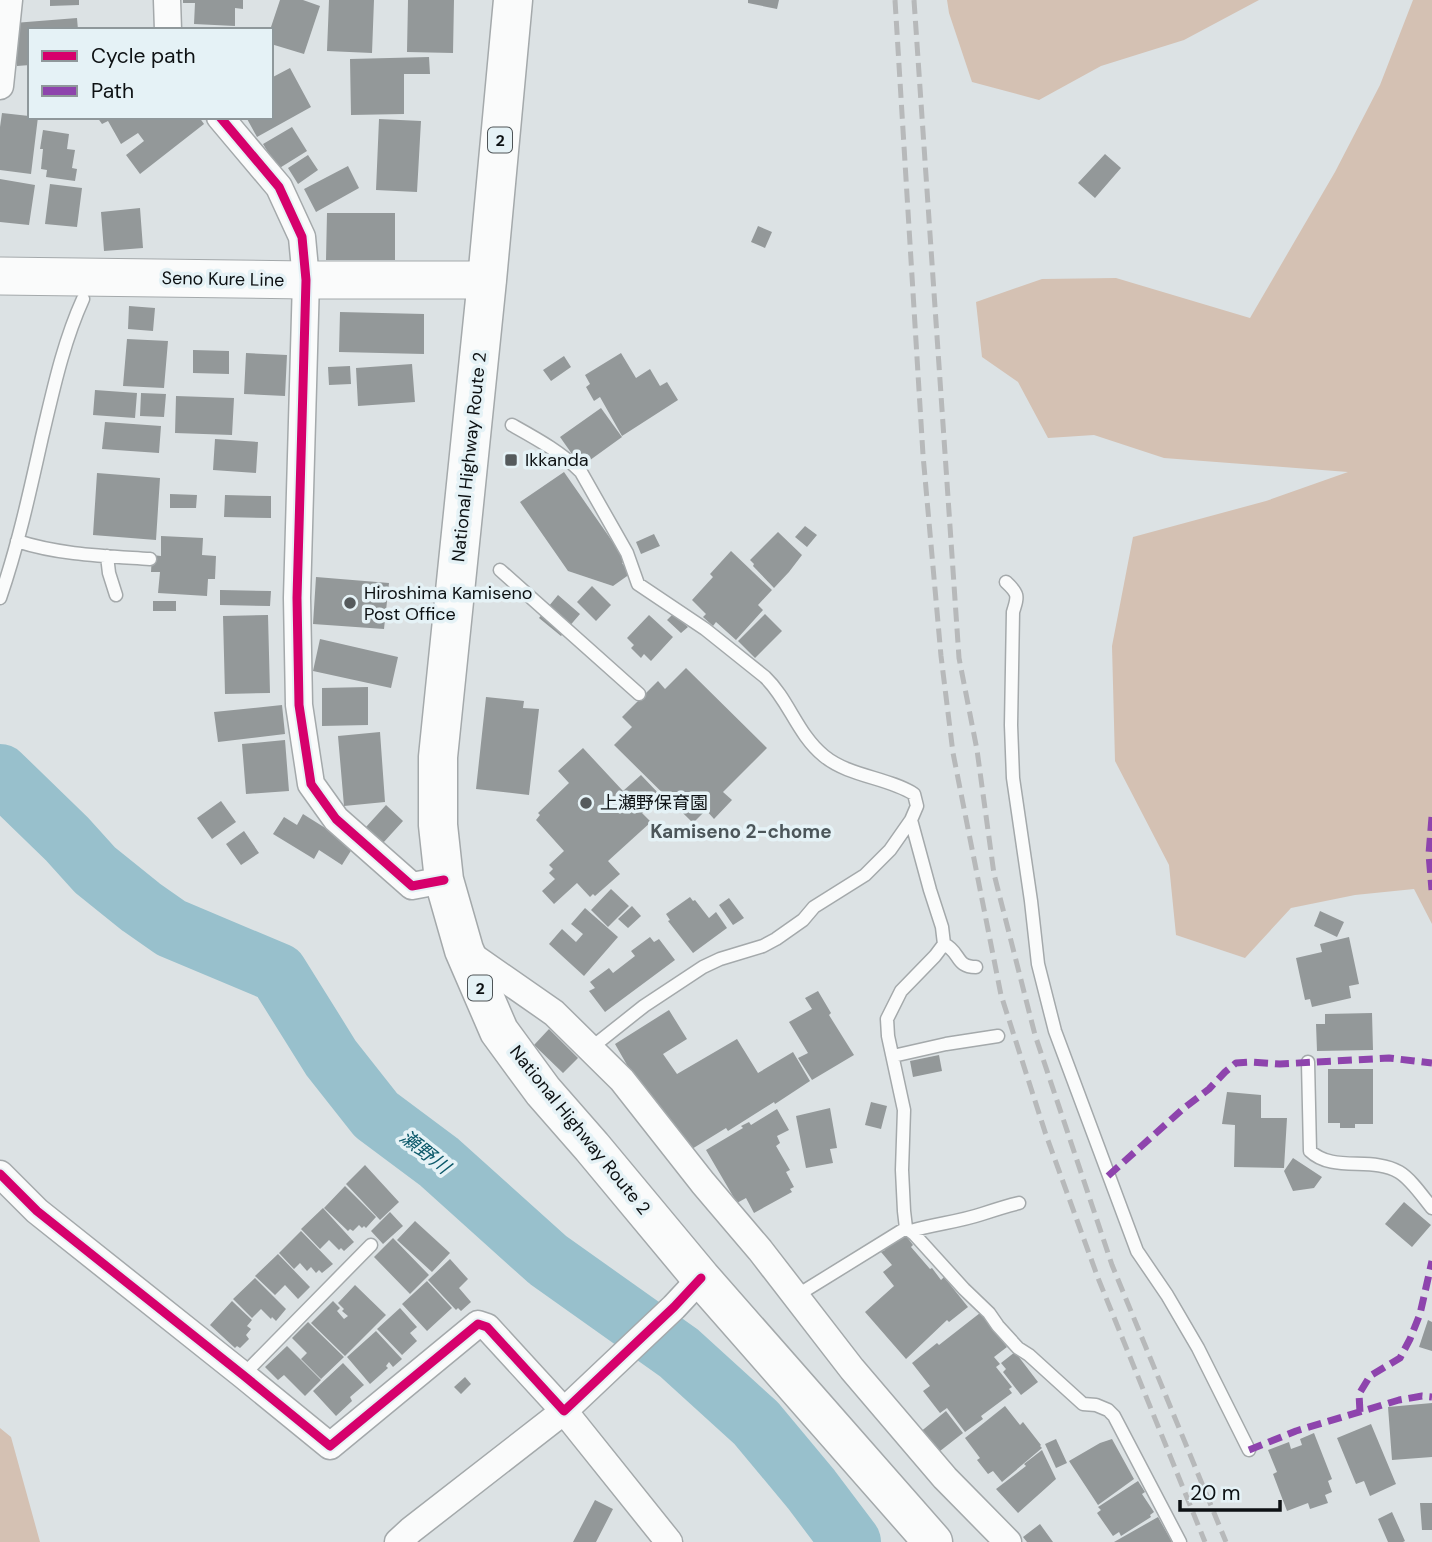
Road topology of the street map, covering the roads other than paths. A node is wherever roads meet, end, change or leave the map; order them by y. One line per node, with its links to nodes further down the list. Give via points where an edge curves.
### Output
1 (9, 0): 5 (street)
2 (167, 0): 4 (street)
3 (513, 0): 9 (highway, National Highway Route 2 / 2)
4 (168, 28)
5 (0, 86)
6 (222, 119): 8 (street, via 279,187 302,237)
7 (0, 276): 8 (main road, Seno Kure Line)
8 (306, 280): 9 (main road, Seno Kure Line); 21 (street, via 297,598 299,705 312,784 336,819 412,886)
9 (487, 280): 21 (highway, National Highway Route 2 / 2, via 438,757)
10 (83, 299): 12 (lane, via 55,383)
11 (512, 425): 20 (lane, via 581,472 627,552 638,583 772,683 796,724 826,758 914,794 917,806)
12 (17, 541): 13 (lane, via 40,549); 18 (lane)
13 (107, 556): 14 (lane); 17 (lane)
14 (150, 559)
15 (500, 570): 19 (lane)
16 (1006, 582): 38 (lane, via 1018,598 1013,612 1013,778 1038,964 1055,1031 1137,1251 1192,1337)
17 (116, 595)
18 (0, 598)
19 (639, 694)
20 (911, 820): 22 (lane); 26 (lane, via 865,875 814,907 803,920 762,946 703,967)
21 (444, 880): 23 (highway, National Highway Route 2 / 2)
22 (944, 944): 24 (lane, via 952,947 963,965); 27 (lane, via 901,991 887,1019)
23 (464, 950): 26 (street, via 554,1013); 34 (highway, National Highway Route 2 / 2, via 499,1031 543,1091)
24 (976, 967)
25 (998, 1036): 27 (lane)
26 (591, 1048): 35 (street, via 622,1080)
27 (893, 1056): 32 (lane, via 904,1110 902,1170)
28 (1308, 1062): 31 (lane, via 1310,1151 1334,1161 1399,1172)
29 (0, 1174): 36 (street, via 37,1211)
30 (1019, 1203): 32 (lane)
31 (1432, 1208)
32 (908, 1229): 35 (lane); 43 (lane, via 1018,1348 1083,1404 1096,1405 1114,1416)
33 (371, 1245): 36 (lane)
34 (701, 1278): 37 (street); 41 (highway, National Highway Route 2 / 2)
35 (796, 1296): 42 (street, via 945,1478)
36 (243, 1375): 37 (street, via 330,1446 478,1324 487,1327)
37 (564, 1411): 39 (street); 40 (street)
38 (1248, 1450)
39 (398, 1542)
40 (669, 1542)
41 (933, 1542)
42 (1008, 1542)
43 (1180, 1542)

